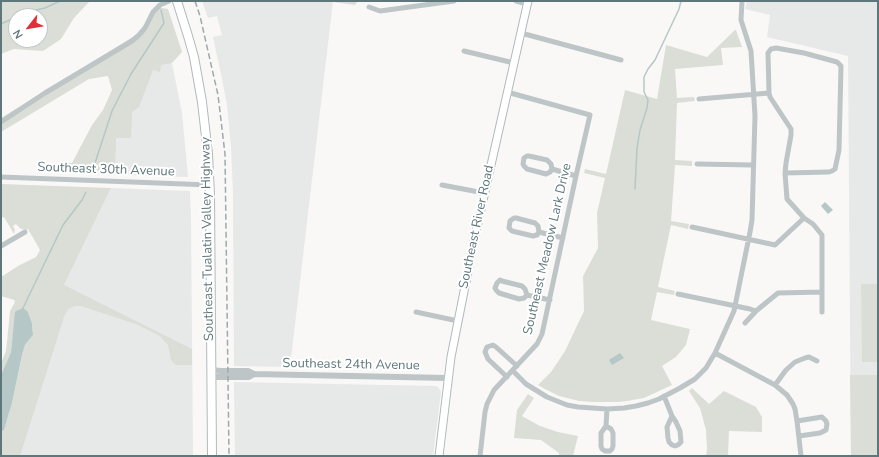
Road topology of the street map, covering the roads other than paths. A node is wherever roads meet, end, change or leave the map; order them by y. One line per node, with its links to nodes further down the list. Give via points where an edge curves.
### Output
1 (169, 1): 16 (street, via 153,12 145,28 132,41)
2 (177, 1): 23 (main road, Southeast Tualatin Valley Highway, via 194,57 205,125)
3 (454, 1): 7 (street, via 380,10)
4 (516, 1): 6 (street)
5 (742, 1): 14 (street, via 741,20 750,51)
6 (528, 3): 8 (main road, Southeast River Road)
7 (369, 7)
8 (521, 33): 10 (street); 11 (main road, Southeast River Road)
9 (464, 51): 11 (street)
10 (621, 60)
11 (514, 63): 12 (main road, Southeast River Road)
12 (507, 92): 21 (street, Southeast Meadow Lark Drive, via 590,115); 25 (main road, Southeast River Road)
13 (769, 93): 14 (street); 20 (street, via 791,129); 20 (street, via 768,54 771,49 804,52 837,62 841,66 839,150 835,169 829,172)
14 (754, 94): 15 (street); 18 (street)
15 (699, 99)
16 (1, 122)
17 (697, 164): 18 (street)
18 (753, 165): 31 (street, via 752,220)
19 (552, 169): 19 (street, via 546,174 527,169 523,164 524,158 528,156 547,160); 21 (street)
20 (785, 173): 26 (street, via 787,199)
21 (576, 176): 30 (street, Southeast Meadow Lark Drive)
22 (1, 177): 23 (street, Southeast 30th Avenue)
23 (210, 184): 47 (main road, Southeast Tualatin Valley Highway)
24 (442, 185): 25 (street)
25 (484, 193): 41 (main road, Southeast River Road)
26 (804, 218): 31 (street, via 775,245); 33 (street, via 822,235)
27 (692, 227): 31 (street)
28 (25, 232): 32 (street)
29 (539, 232): 29 (street, via 538,226 534,223 516,218 510,221 509,228 512,231 532,236); 30 (street)
30 (563, 238): 36 (street, Southeast Meadow Lark Drive)
31 (748, 238): 37 (street)
32 (1, 246)
33 (822, 292): 38 (street, via 778,293); 40 (street)
34 (526, 294): 34 (street, via 522,286 500,280 495,288 499,293 520,299); 36 (street)
35 (678, 294): 37 (street)
36 (550, 300): 45 (street, Southeast Meadow Lark Drive, via 540,340)
37 (735, 306): 38 (street); 43 (street)
38 (756, 311): 42 (street)
39 (416, 312): 41 (street)
40 (822, 312)
41 (458, 321): 49 (main road, Southeast River Road)
42 (745, 323)
43 (714, 353): 50 (street); 51 (street, via 701,374)
44 (817, 361): 50 (street, via 809,357 795,362)
45 (517, 366): 46 (street, Southeast Meadow Lark Drive); 48 (street, via 493,345 488,347 485,352 488,359)
46 (512, 371): 48 (street, Southeast Meadow Lark Drive); 52 (street, via 526,384 547,397 567,405)
47 (212, 373): 49 (street, Southeast 24th Avenue, via 249,377 254,374); 57 (main road, Southeast Tualatin Valley Highway)
48 (507, 377): 59 (street, Southeast Meadow Lark Drive, via 494,390 487,404)
49 (448, 378): 58 (main road, Southeast River Road)
50 (775, 385): 54 (street, via 793,404)
51 (664, 396): 52 (street, via 636,406); 53 (street)
52 (607, 409): 55 (street)
53 (672, 416): 53 (street, via 680,430 681,442 675,446 668,438 667,427)
54 (797, 421): 56 (street); 56 (street, via 822,417 828,424 826,430 820,433)
55 (606, 426)
56 (799, 436): 60 (street)
57 (212, 456)
58 (439, 456)
59 (480, 456)
60 (801, 456)

